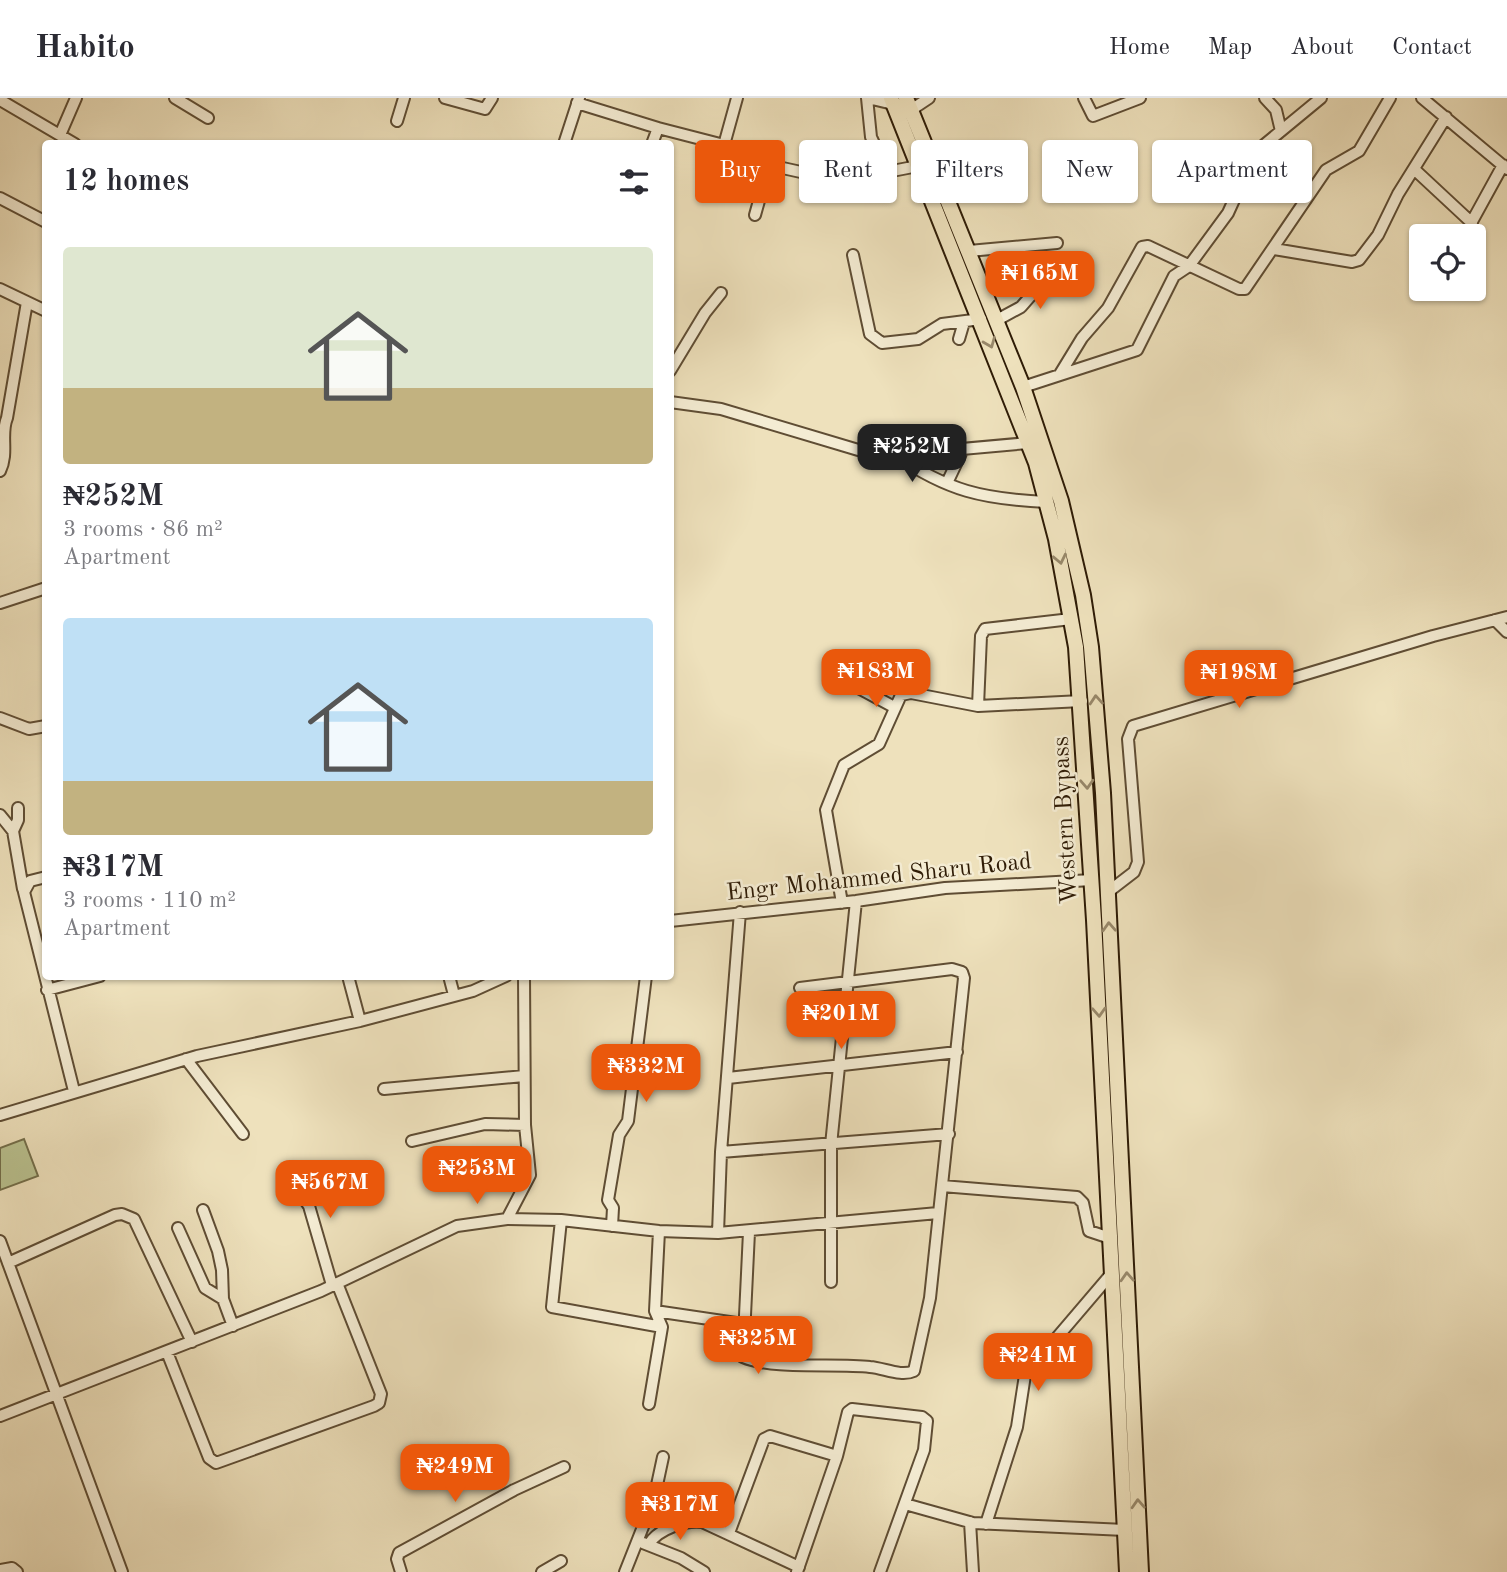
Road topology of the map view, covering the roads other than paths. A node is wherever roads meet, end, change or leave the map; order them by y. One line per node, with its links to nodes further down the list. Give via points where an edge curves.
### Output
1 (76, 98): 23 (street)
2 (175, 98): 19 (street)
3 (404, 98): 20 (street)
4 (445, 98): 5 (street, via 485,108)
5 (492, 98)
6 (737, 98): 28 (street)
7 (868, 98): 17 (street); 29 (street)
8 (929, 98): 17 (street)
9 (1084, 98): 10 (street, via 1093,116)
10 (1140, 98)
11 (1265, 98): 22 (street, via 1276,110)
12 (1321, 98): 22 (street)
13 (1390, 98): 43 (street, via 1359,151 1326,170)
14 (1422, 98): 18 (street)
15 (0, 100): 23 (street)
16 (578, 100): 21 (street); 25 (street)
17 (900, 103): 31 (main road, Western Bypass); 41 (main road, Western Bypass)
18 (1446, 117): 32 (street); 33 (street)
19 (208, 118)
20 (397, 121)
21 (658, 128): 26 (street); 27 (street)
22 (1281, 131): 30 (street)
23 (60, 135): 24 (street)
24 (68, 140)
25 (565, 140)
26 (654, 140)
27 (705, 140)
28 (725, 140)
29 (873, 140)
30 (1272, 140)
31 (911, 142)
32 (1505, 167): 40 (street)
33 (1414, 169): 40 (street); 43 (street, via 1359,260)
34 (0, 198): 39 (street)
35 (758, 203): 38 (street)
36 (938, 203): 41 (main road, Western Bypass)
37 (1233, 203): 46 (street)
38 (755, 215)
39 (42, 220)
40 (1472, 223)
41 (955, 235): 44 (main road, Western Bypass); 52 (main road, Western Bypass)
42 (1057, 243): 44 (street)
43 (1274, 249): 46 (street, via 1242,290)
44 (969, 251): 53 (main road, Western Bypass)
45 (853, 255): 54 (street, via 870,334 876,340 888,344 918,339 942,324)
46 (1189, 265): 57 (street, via 1174,276 1137,350); 57 (street, via 1142,247 1108,309)
47 (1055, 268): 53 (street, via 1021,307)
48 (0, 289): 50 (street)
49 (721, 293): 56 (street)
50 (27, 302): 51 (street); 63 (street, via 7,418 1,428 5,451)
51 (42, 309)
52 (981, 319): 54 (street); 60 (main road, Western Bypass, one-way to 60)
53 (997, 320): 58 (main road, Western Bypass)
54 (964, 322): 55 (street)
55 (959, 340)
56 (674, 364)
57 (1059, 374): 58 (street)
58 (1023, 387): 83 (main road, Western Bypass, one-way to 58, via 1096,693 1083,595 1058,490)
59 (674, 403): 62 (street, via 721,409 862,452)
60 (1028, 443): 61 (street); 65 (main road, Western Bypass)
61 (963, 449): 62 (street); 64 (street)
62 (895, 455): 64 (street)
63 (0, 471)
64 (947, 483): 65 (street, via 975,496)
65 (1046, 502): 68 (main road, Western Bypass, one-way to 68)
66 (42, 588): 67 (street)
67 (0, 603)
68 (1072, 619): 72 (main road, Western Bypass); 73 (street, via 985,629)
69 (1501, 619): 70 (street); 83 (street, via 1133,726 1128,739 1138,862 1134,872)
70 (1507, 632)
71 (829, 672): 74 (street)
72 (1082, 701): 73 (street); 81 (main road, Western Bypass, one-way to 81)
73 (978, 706): 74 (street, via 911,693 901,695)
74 (894, 707): 85 (street, via 879,744 844,765 826,810)
75 (0, 718): 76 (street, via 29,729)
76 (42, 727)
77 (18, 808): 79 (street)
78 (0, 815): 79 (street)
79 (13, 831): 82 (street)
80 (42, 878): 82 (street, via 30,881)
81 (1092, 880): 84 (street, Engr Mohammed Sharu Road, via 945,888); 127 (main road, Western Bypass, one-way to 127)
82 (24, 892): 88 (street)
83 (1108, 892): 165 (main road, Western Bypass, one-way to 83)
84 (856, 901): 85 (street, Engr Mohammed Sharu Road); 96 (street)
85 (842, 903): 86 (street, Engr Mohammed Sharu Road)
86 (740, 912): 87 (street, Engr Mohammed Sharu Road); 105 (street)
87 (674, 920)
88 (42, 969)
89 (45, 980): 98 (street)
90 (85, 980): 98 (street)
91 (349, 980): 100 (street)
92 (450, 980): 99 (street)
93 (495, 980): 99 (street)
94 (524, 980): 104 (street)
95 (646, 980): 122 (street, via 628,1121 619,1135 608,1200 613,1208)
96 (850, 983): 97 (street); 101 (street, via 957,969 964,978); 103 (street)
97 (800, 988)
98 (47, 990): 107 (street)
99 (454, 995): 100 (street)
100 (360, 1021): 102 (street)
101 (957, 1052): 103 (street); 111 (street)
102 (186, 1059): 107 (street); 110 (street)
103 (840, 1067): 105 (street); 113 (street)
104 (524, 1076): 106 (street); 109 (street)
105 (728, 1078): 114 (street)
106 (384, 1089)
107 (74, 1091): 108 (street)
108 (0, 1115)
109 (525, 1125): 112 (street, via 485,1124); 119 (street, via 530,1175)
110 (243, 1134)
111 (950, 1134): 113 (street); 116 (street)
112 (412, 1141)
113 (831, 1145): 114 (street); 121 (street)
114 (721, 1152): 126 (street)
115 (288, 1175): 132 (street, via 309,1206)
116 (942, 1186): 118 (street); 127 (street, via 1077,1197 1083,1203 1088,1231)
117 (204, 1210): 133 (street, via 222,1270)
118 (938, 1213): 121 (street); 135 (street, via 930,1298 911,1373 747,1359 741,1355)
119 (507, 1219): 120 (street); 132 (street, via 449,1228)
120 (561, 1220): 122 (street); 137 (street, via 552,1307)
121 (831, 1225): 125 (street); 131 (street)
122 (612, 1226): 124 (street)
123 (178, 1228): 133 (street, via 205,1288)
124 (659, 1231): 126 (street); 134 (street)
125 (750, 1232): 126 (street); 135 (street)
126 (718, 1233)
127 (1110, 1238): 130 (main road, Western Bypass)
128 (0, 1241): 129 (street)
129 (8, 1263): 138 (street, via 115,1215 129,1216); 140 (street)
130 (1112, 1273): 148 (street, via 1025,1375 1017,1427); 149 (main road, Western Bypass)
131 (831, 1282)
132 (334, 1284): 136 (street); 139 (street, via 380,1394 374,1406 216,1463 209,1458)
133 (223, 1299): 136 (street)
134 (655, 1311): 135 (street); 137 (street)
135 (743, 1324)
136 (233, 1326): 138 (street)
137 (662, 1327): 141 (street)
138 (192, 1342): 139 (street)
139 (167, 1352): 140 (street)
140 (56, 1393): 142 (street); 157 (street)
141 (649, 1404)
142 (0, 1416)
143 (837, 1456): 146 (street, via 850,1409 925,1418 924,1450); 150 (street, via 770,1436 764,1439); 154 (street)
144 (663, 1457): 151 (street, via 654,1499)
145 (564, 1466): 158 (street, via 402,1551 397,1559)
146 (905, 1504): 147 (street); 162 (street)
147 (970, 1522): 148 (street); 163 (street)
148 (986, 1524): 149 (street)
149 (1125, 1530): 164 (main road, Western Bypass)
150 (729, 1533): 152 (street, via 692,1521 655,1535); 154 (street)
151 (637, 1541): 152 (street); 160 (street)
152 (649, 1544): 161 (street)
153 (561, 1561): 159 (street)
154 (798, 1569)
155 (0, 1570): 156 (street)
156 (17, 1572)
157 (122, 1572)
158 (401, 1572)
159 (542, 1572)
160 (625, 1572)
161 (704, 1572)
162 (880, 1572)
163 (973, 1572)
164 (1127, 1572)
165 (1141, 1572)

